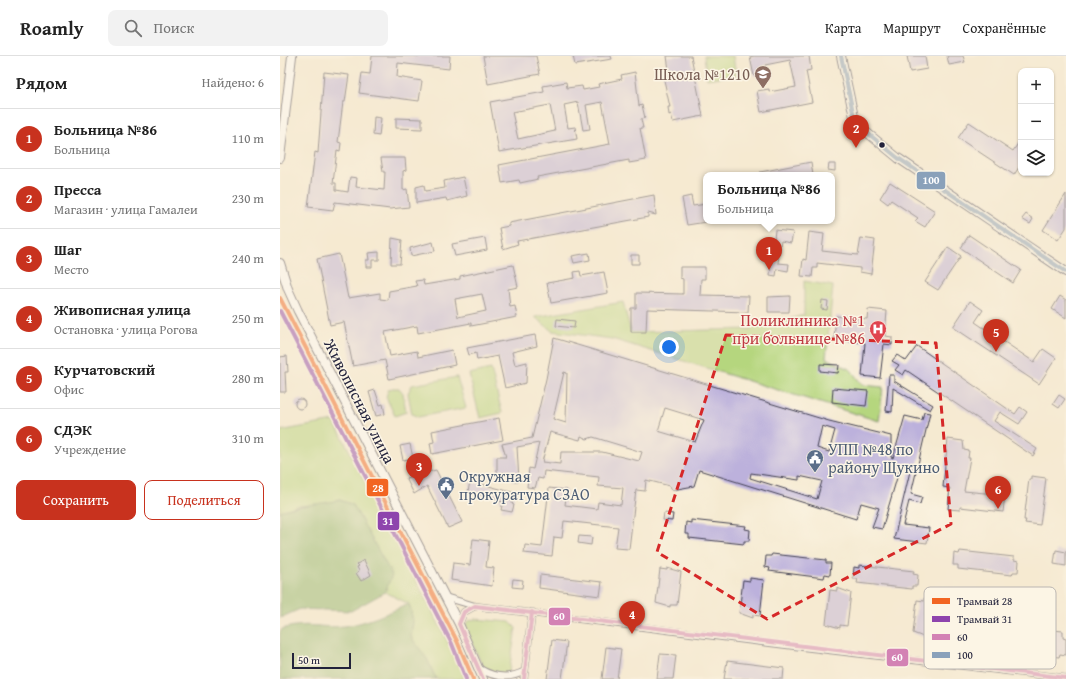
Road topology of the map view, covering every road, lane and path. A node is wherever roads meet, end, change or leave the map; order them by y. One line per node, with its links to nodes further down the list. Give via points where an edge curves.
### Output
1 (292, 56): 3 (street)
2 (841, 56): 5 (street, via 853,112 859,126 898,158)
3 (280, 158)
4 (280, 263): 6 (street, Живописная улица, via 298,311)
5 (1066, 272)
6 (445, 597): 7 (street); 9 (street, Живописная улица)
7 (475, 606): 8 (street); 9 (street, via 464,612)
8 (532, 612): 10 (street); 13 (street)
9 (459, 624): 11 (street, Живописная улица)
10 (924, 661)
11 (480, 669): 13 (street, via 490,675 508,678); 15 (street, Живописная улица)
12 (989, 669): 14 (street)
13 (525, 671): 16 (street)
14 (1066, 678)
15 (483, 679)
16 (524, 679)

